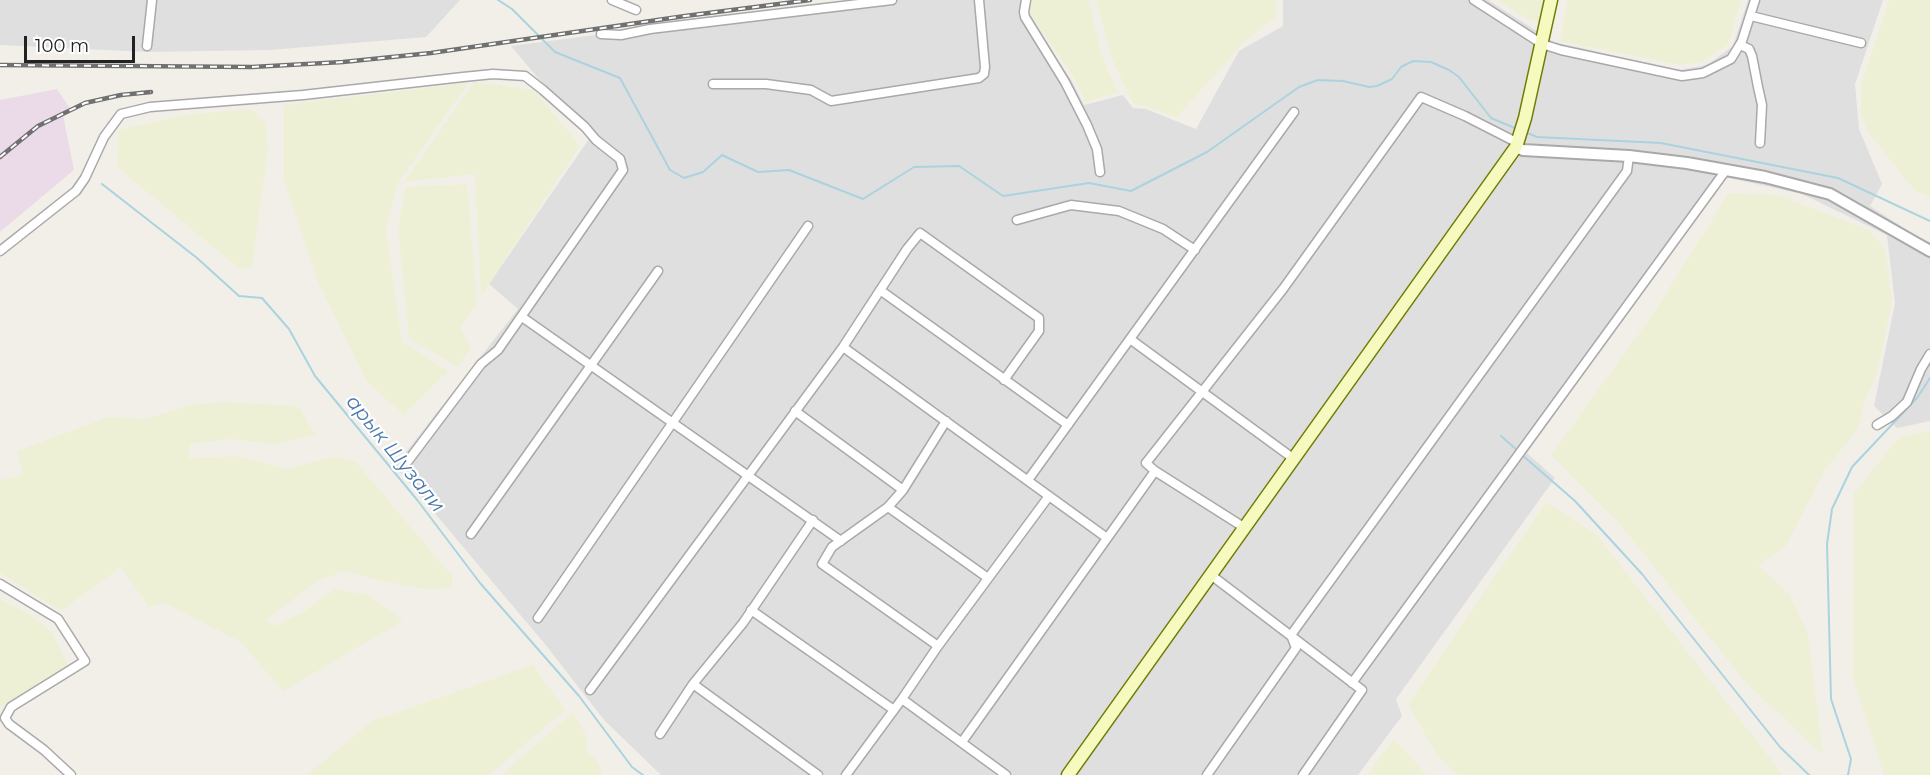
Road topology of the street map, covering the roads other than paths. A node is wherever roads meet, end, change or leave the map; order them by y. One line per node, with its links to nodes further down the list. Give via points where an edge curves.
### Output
1 (152, 0): 15 (street)
2 (612, 0): 9 (street)
3 (892, 0): 11 (street, via 621,35)
4 (979, 0): 16 (street, via 985,67 979,78 831,101 811,90 766,84)
5 (1026, 0): 22 (street, via 1025,17 1087,125 1097,149)
6 (1474, 0): 13 (street)
7 (1551, 0): 13 (main road)
8 (1755, 0): 10 (street)
9 (636, 10)
10 (1751, 16): 12 (street); 14 (street)
11 (601, 34)
12 (1861, 42)
13 (1542, 44): 14 (street, via 1682,76 1703,74 1731,58); 19 (main road)
14 (1740, 45): 18 (street, via 1752,56 1762,105)
15 (147, 46)
16 (713, 84)
17 (1294, 112): 25 (street)
18 (1760, 143)
19 (1517, 145): 20 (street, via 1523,150); 36 (street, via 1421,97 1283,289); 42 (main road)
20 (1629, 156): 21 (street); 60 (street, via 1627,171)
21 (1726, 170): 27 (street, via 1830,194); 62 (street)
22 (1100, 172)
23 (1017, 220): 25 (street, via 1071,205 1119,211 1163,229)
24 (808, 226): 39 (street)
25 (1195, 250): 31 (street)
26 (0, 251): 30 (street, via 76,191 104,137 121,114 150,107 493,74 525,76 620,159 623,170)
27 (1930, 251)
28 (658, 270): 34 (street)
29 (880, 290): 32 (street); 35 (street); 35 (street, via 920,233 958,259 1039,318 1039,331)
30 (522, 317): 34 (street); 43 (street)
31 (1130, 339): 36 (street); 40 (street)
32 (843, 347): 37 (street); 38 (street)
33 (1930, 354): 41 (street, via 1907,402)
34 (591, 365): 39 (street); 52 (street)
35 (1004, 380): 40 (street)
36 (1201, 392): 42 (street); 44 (street, via 1146,463)
37 (795, 411): 45 (street); 47 (street)
38 (946, 421): 46 (street); 47 (street)
39 (674, 422): 45 (street); 59 (street)
40 (1068, 425): 46 (street)
41 (1877, 425)
42 (1294, 459): 51 (main road)
43 (408, 461)
44 (1155, 471): 51 (street); 53 (street)
45 (748, 476): 50 (street); 64 (street)
46 (1028, 480): 48 (street)
47 (903, 490): 49 (street)
48 (1049, 496): 53 (street); 56 (street)
49 (888, 507): 54 (street); 56 (street)
50 (813, 520): 54 (street); 58 (street)
51 (1245, 528): 55 (main road)
52 (471, 534)
53 (1107, 538): 68 (street)
54 (841, 541): 61 (street, via 832,547 822,564)
55 (1211, 575): 60 (street); 73 (main road)
56 (988, 578): 61 (street)
57 (0, 584): 69 (street, via 58,619 86,661 11,707 5,718)
58 (751, 610): 63 (street); 66 (street)
59 (538, 618)
60 (1291, 635): 62 (street); 74 (street, via 1296,648)
61 (938, 646): 65 (street)
62 (1352, 683): 75 (street, via 1362,690)
63 (693, 684): 67 (street); 70 (street)
64 (590, 690)
65 (902, 699): 66 (street); 68 (street)
66 (894, 710): 71 (street)
67 (660, 734)
68 (962, 742): 72 (street)
69 (72, 775)
70 (818, 775)
71 (846, 775)
72 (1006, 775)
73 (1068, 775)
74 (1207, 775)
75 (1303, 775)

